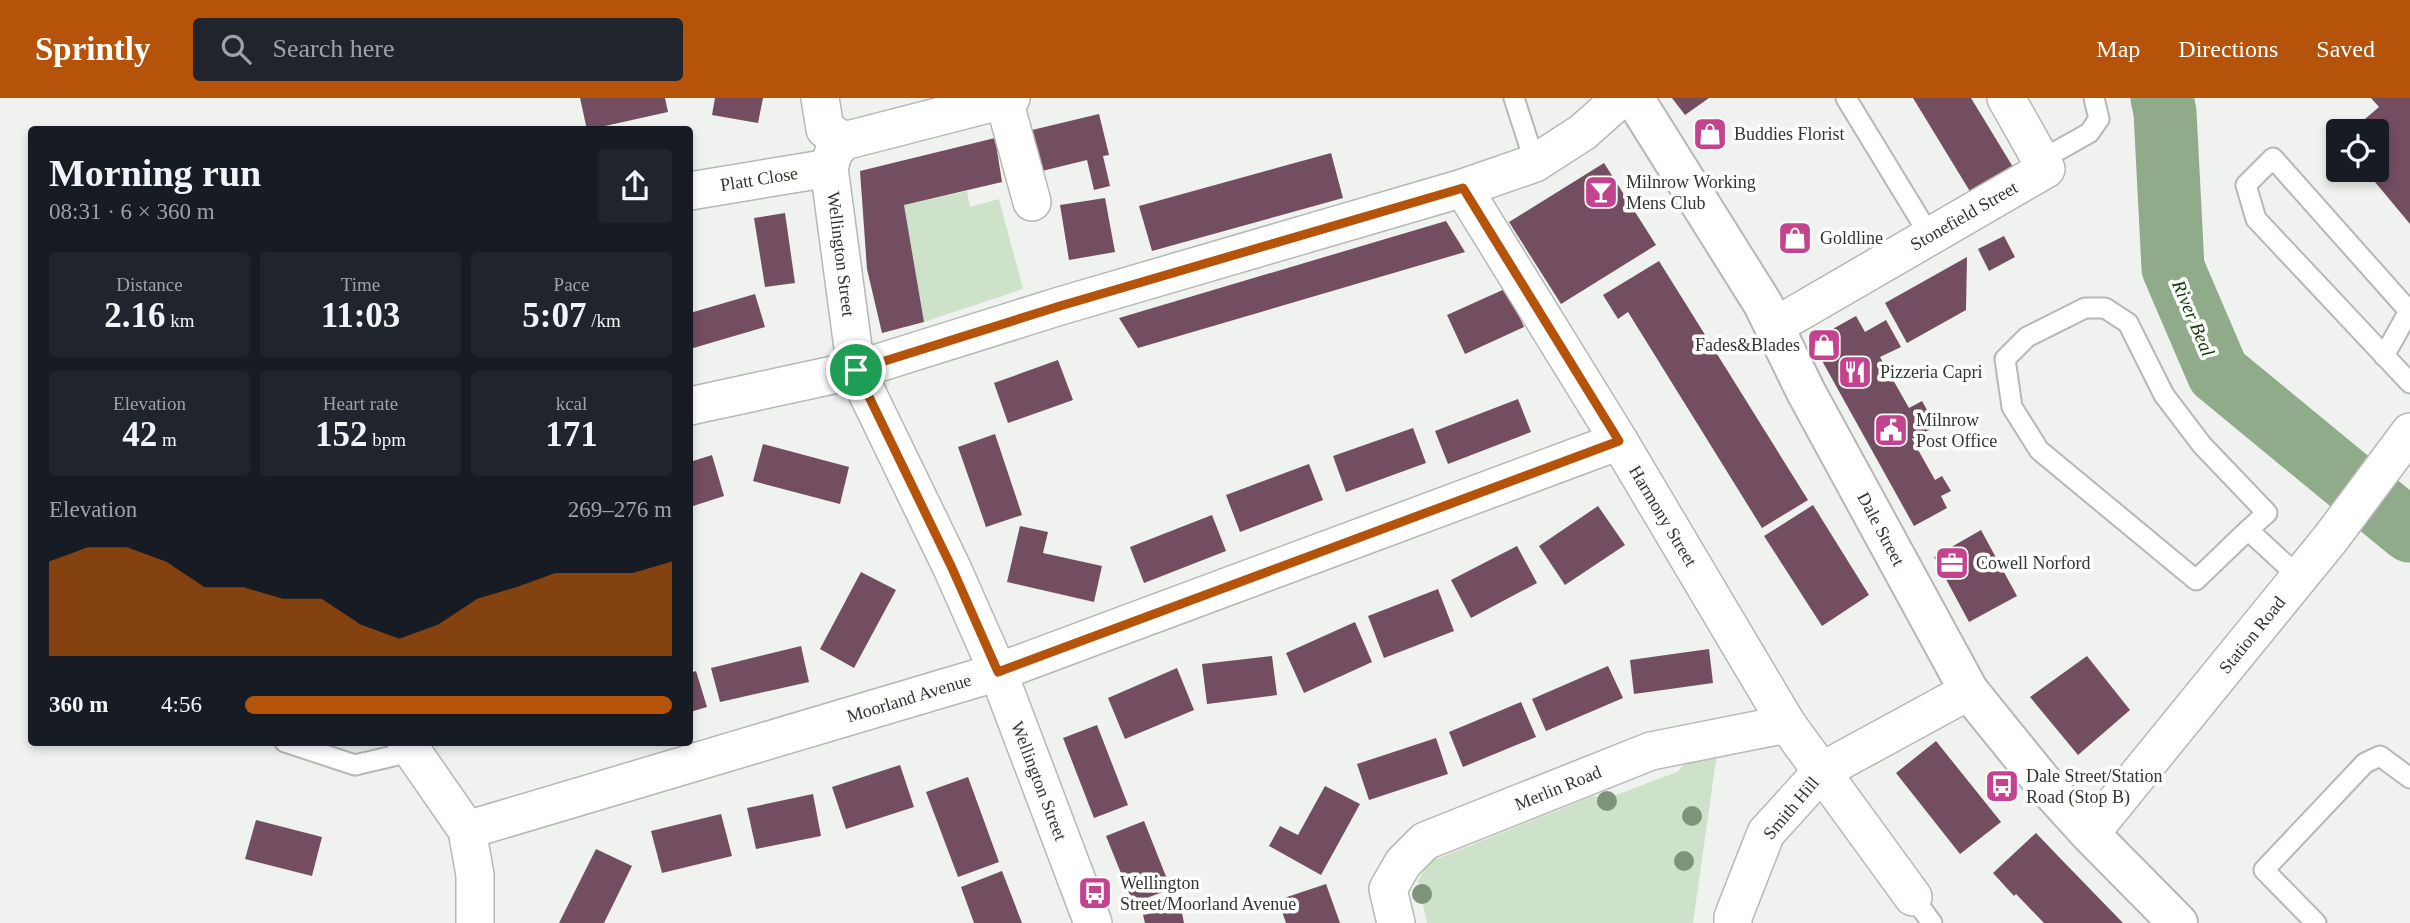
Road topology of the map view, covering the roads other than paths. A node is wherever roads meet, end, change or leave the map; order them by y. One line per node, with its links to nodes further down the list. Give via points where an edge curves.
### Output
1 (821, 98): 9 (street, via 825,129)
2 (1514, 98): 11 (lane)
3 (1620, 98): 11 (street, via 1583,132)
4 (1634, 98): 16 (street, Dale Street)
5 (1846, 98): 15 (lane)
6 (2006, 98): 10 (street)
7 (2094, 98): 10 (lane, via 2099,119 2089,133)
8 (1008, 99): 9 (street, Platt Close); 14 (street)
9 (836, 154): 13 (street, Platt Close); 18 (street, Wellington Street)
10 (2041, 160): 15 (street, Stonefield Street, via 2046,169)
11 (1535, 163): 12 (street)
12 (1463, 188): 18 (street); 22 (street, Harmony Street)
13 (693, 190)
14 (1031, 202)
15 (1930, 236): 16 (street, Stonefield Street)
16 (1775, 326): 26 (street, Dale Street, via 1806,392)
17 (2384, 356): 17 (lane, via 2256,219 2246,185 2273,158 2409,311); 19 (lane)
18 (856, 370): 20 (street); 25 (street, Wellington Street)
19 (2410, 383)
20 (693, 405)
21 (2409, 433): 24 (street, Station Road)
22 (1619, 441): 25 (street, Moorland Avenue); 27 (street, Harmony Street)
23 (2248, 530): 23 (lane, via 2196,580 2039,450 2012,407 2005,359 2028,337 2085,308 2105,308 2128,323 2164,395 2202,445 2267,513); 24 (lane)
24 (2299, 577): 33 (street, Station Road)
25 (998, 672): 32 (street, Moorland Avenue); 36 (street, Wellington Street)
26 (1969, 691): 30 (street, Smith Hill); 33 (street, Dale Street)
27 (1787, 724): 30 (street, Harmony Street); 37 (street, Merlin Road, via 1651,751 1425,841 1403,863 1388,889)
28 (297, 746): 29 (lane, via 355,765)
29 (408, 747): 32 (street)
30 (1822, 771): 34 (street, Harmony Street); 38 (street, Smith Hill, via 1766,833)
31 (2410, 778): 40 (lane, via 2380,756 2365,762 2264,870)
32 (467, 830): 35 (street, via 475,875)
33 (2090, 834): 39 (street, Dale Street)
34 (1923, 910)
35 (475, 923)
36 (1093, 923)
37 (1396, 923)
38 (1733, 923)
39 (2178, 923)
40 (2316, 923)

